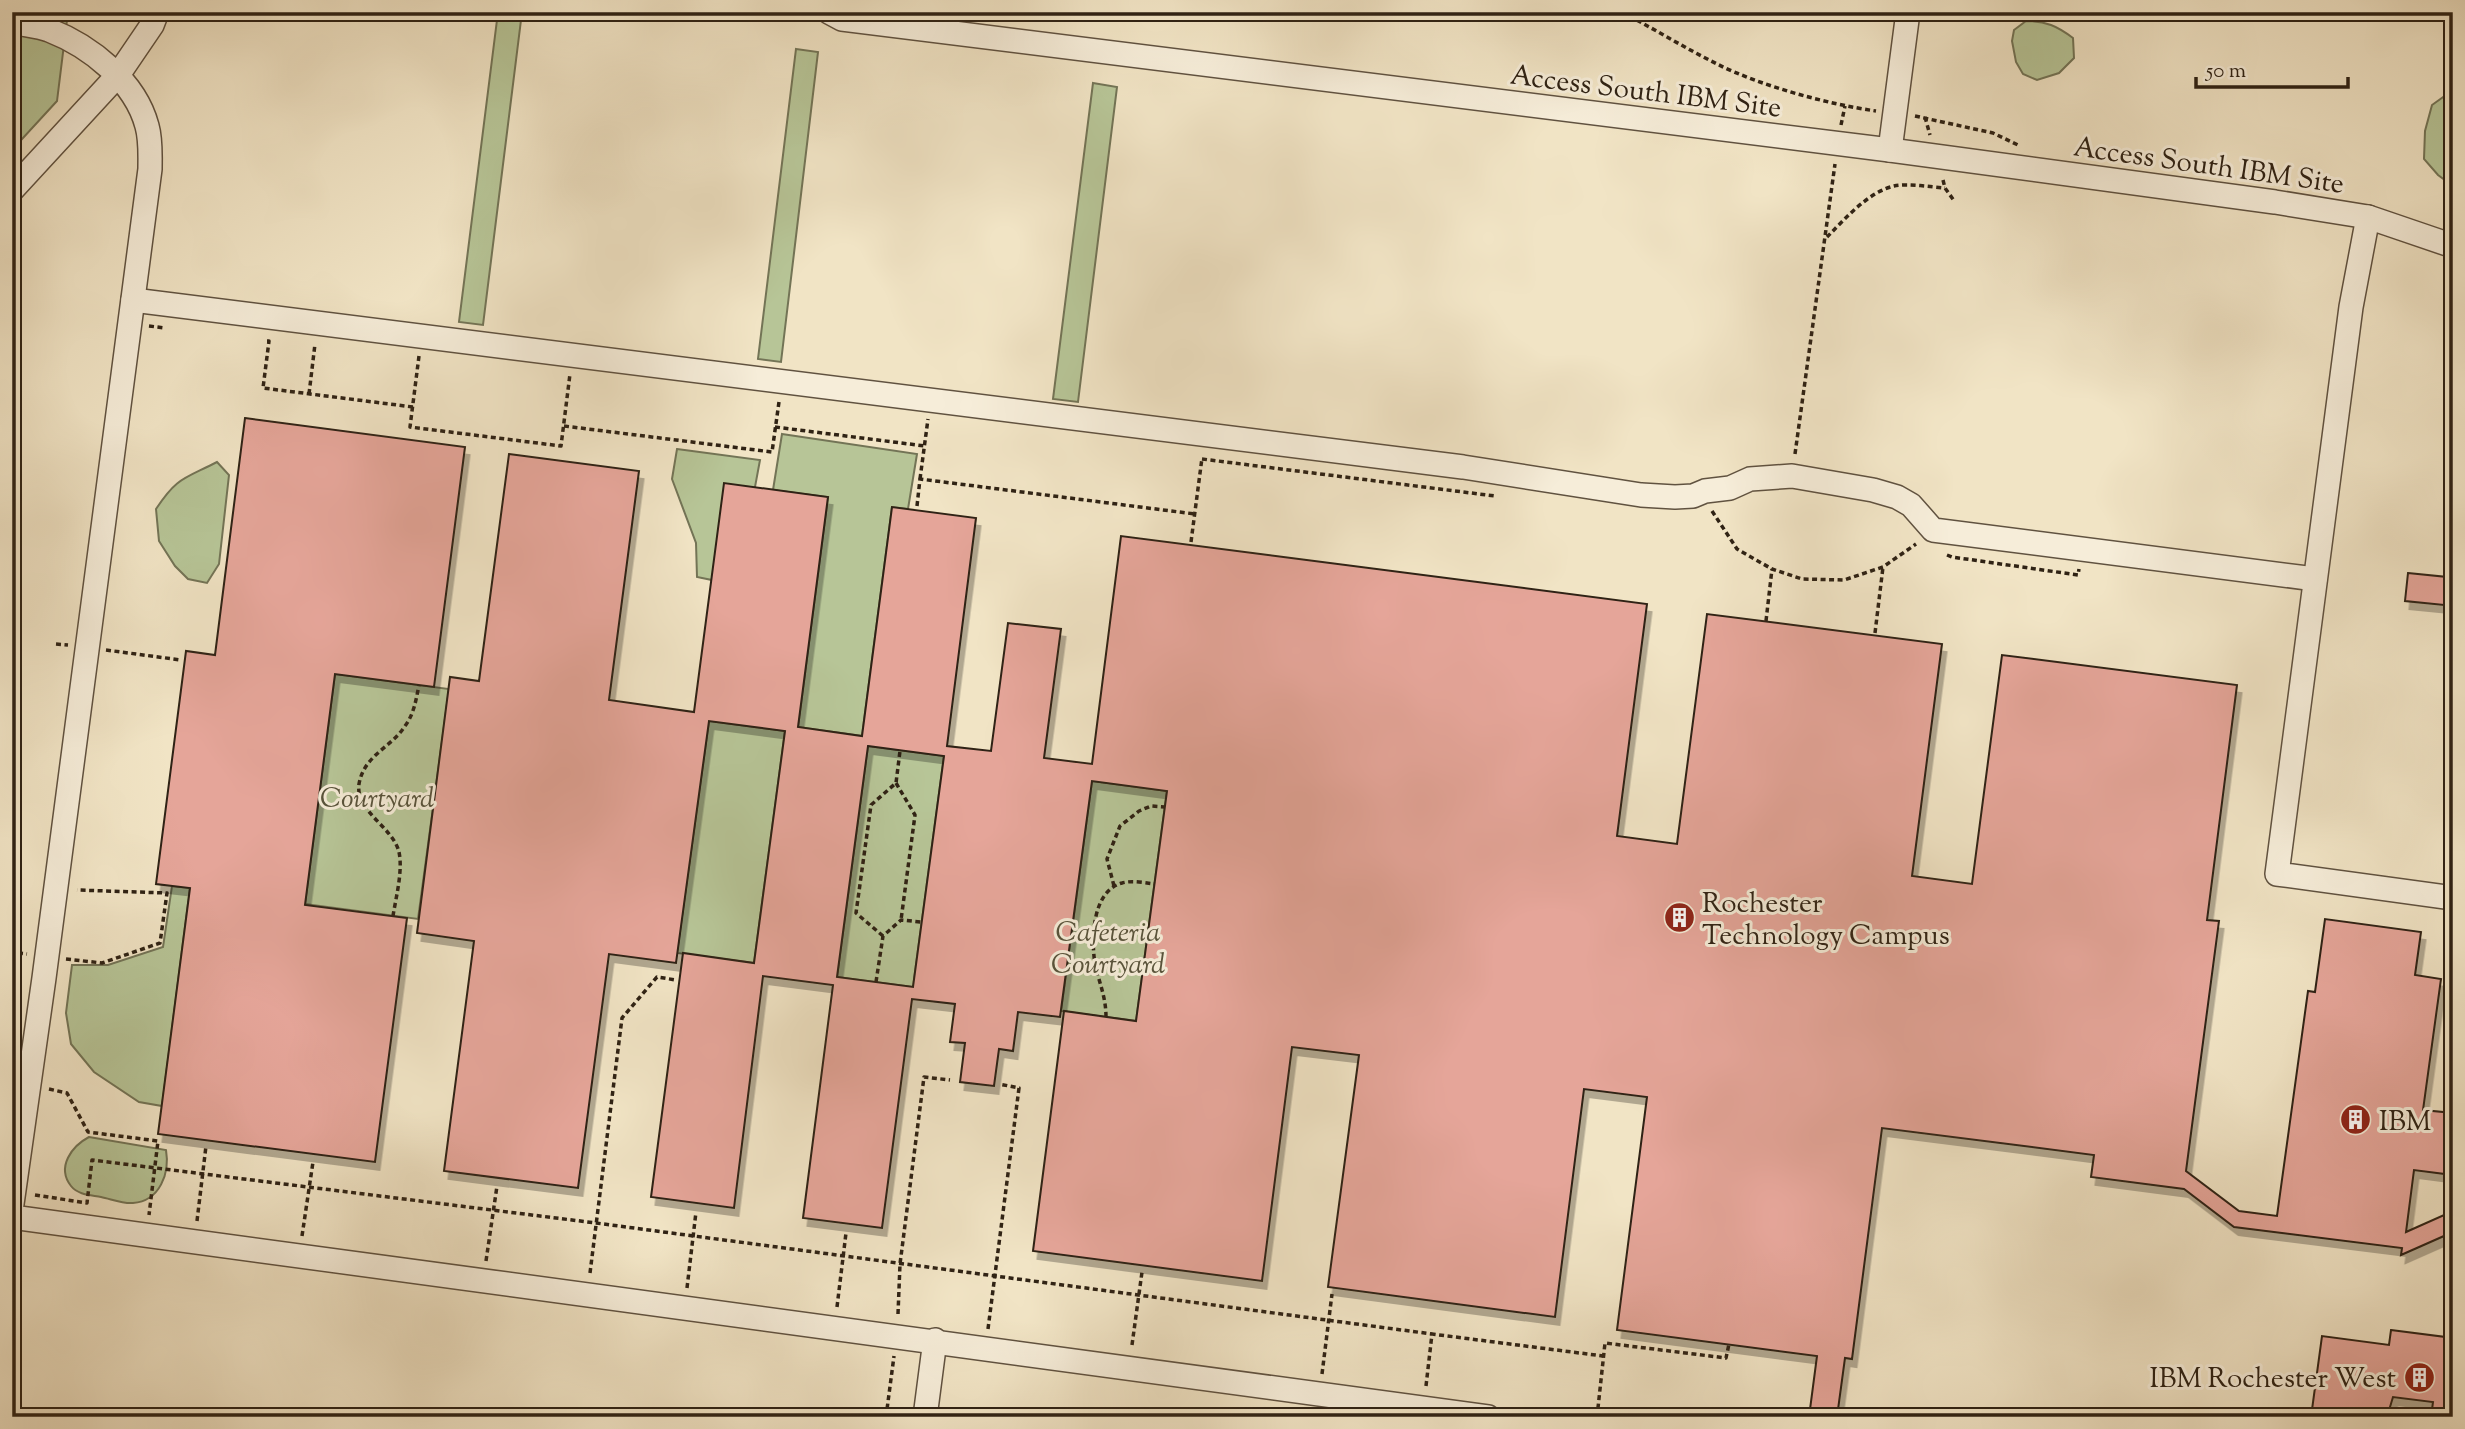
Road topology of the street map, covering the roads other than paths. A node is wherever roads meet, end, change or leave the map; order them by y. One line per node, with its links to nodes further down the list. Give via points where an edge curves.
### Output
1 (157, 12): 5 (street)
2 (829, 12): 6 (street, Access South IBM Site, via 842,19)
3 (1908, 12): 6 (street)
4 (12, 22): 5 (street, via 48,30 80,45)
5 (118, 75): 7 (street); 10 (street, via 147,125 150,148)
6 (1890, 150): 8 (street, Access South IBM Site)
7 (12, 190)
8 (2368, 217): 9 (street, Access South IBM Site); 11 (street, via 2351,307)
9 (2453, 246)
10 (133, 300): 11 (street, via 1463,467 1641,495 1686,496 1730,488 1750,479 1791,476 1896,497 1911,505 1933,530); 13 (street)
11 (2315, 579): 12 (street, via 2277,874)
12 (2453, 898)
13 (13, 1198)
14 (12, 1217): 15 (street)
15 (935, 1340): 16 (street); 17 (street)
16 (925, 1417)
17 (1488, 1417)

